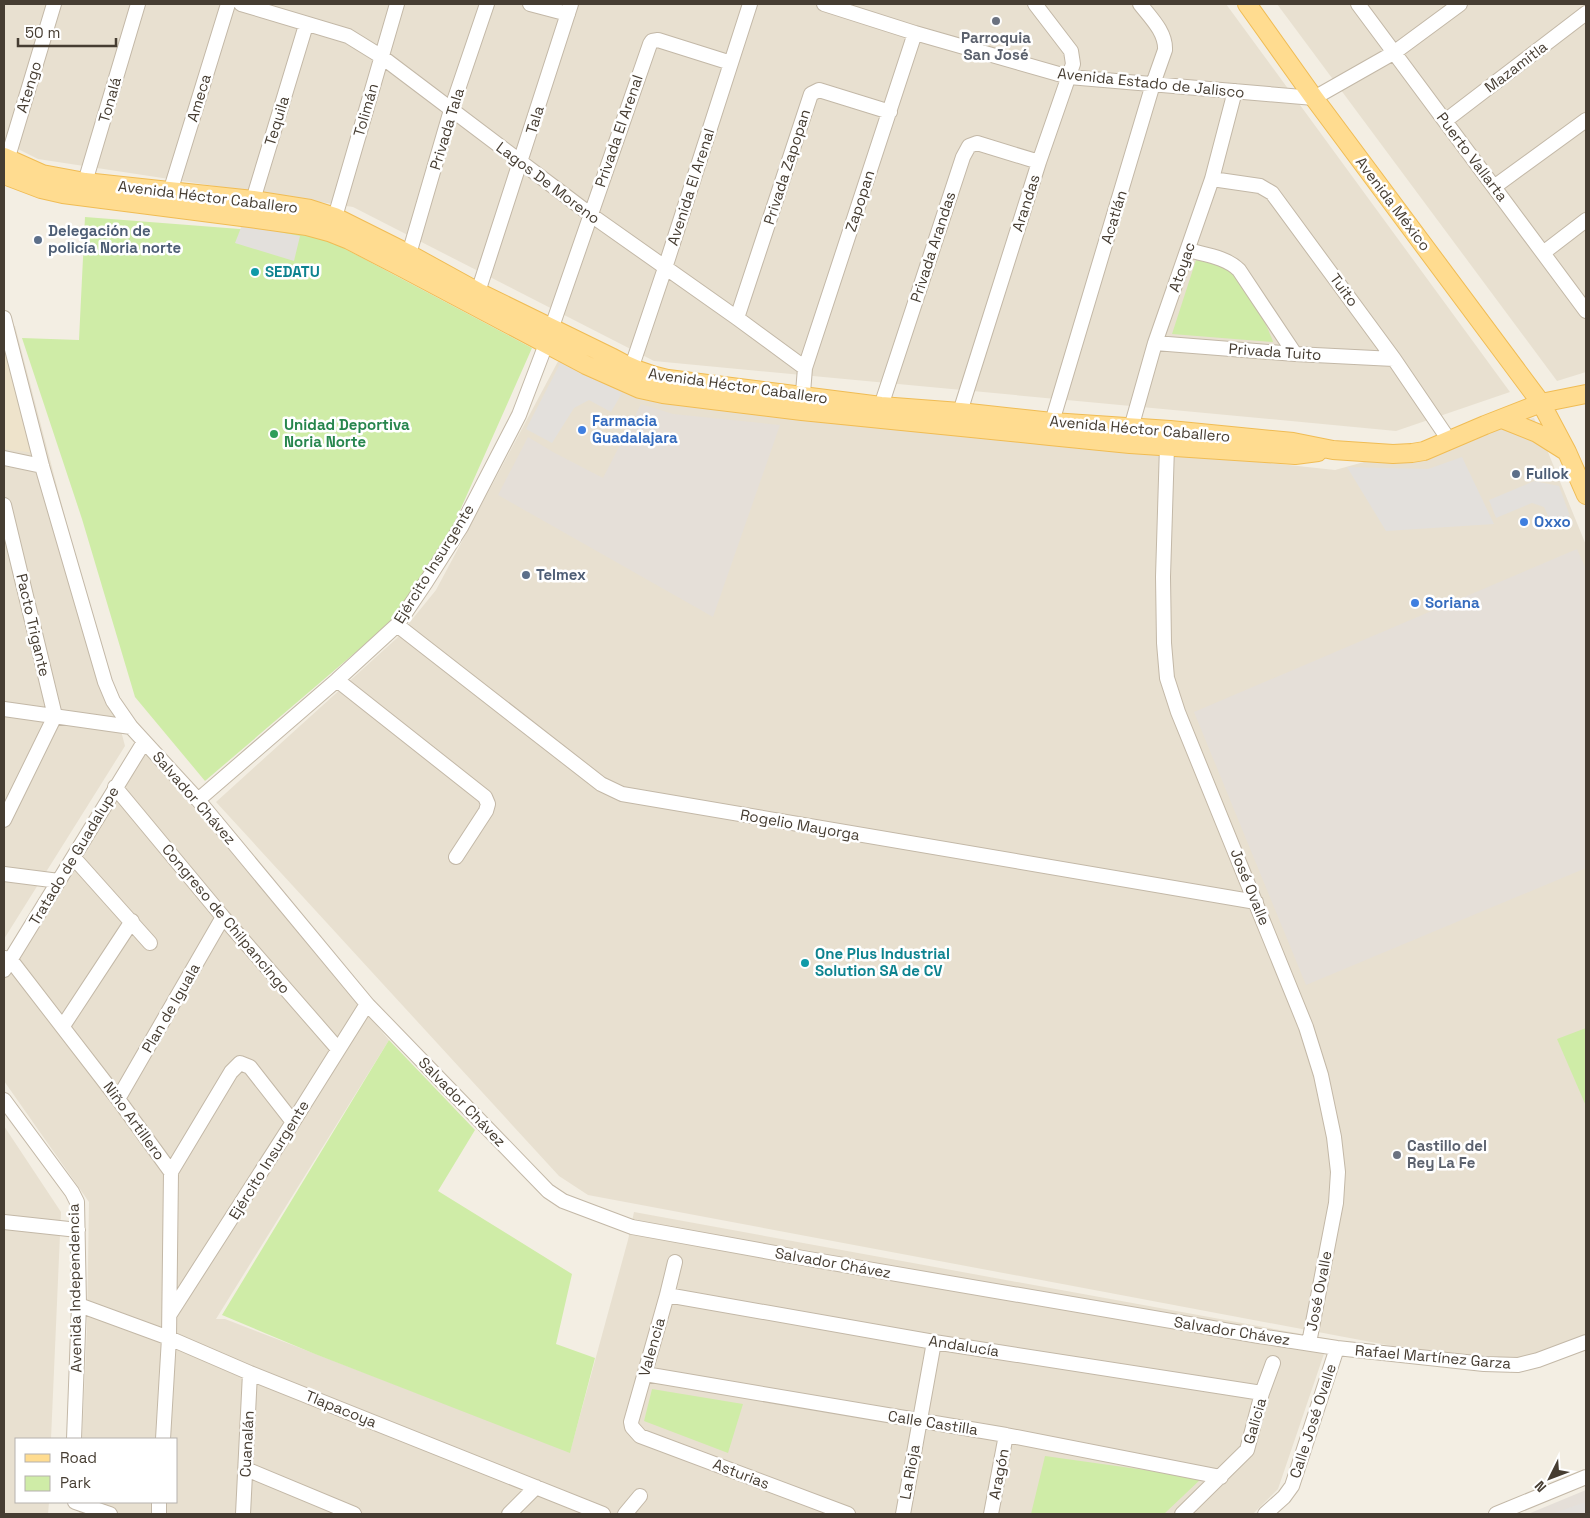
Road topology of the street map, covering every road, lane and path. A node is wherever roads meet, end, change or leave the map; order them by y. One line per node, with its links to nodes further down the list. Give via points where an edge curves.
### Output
1 (54, 4): 33 (street, Atengo)
2 (138, 4): 36 (street, Tonalá)
3 (228, 4): 37 (street, Ameca)
4 (241, 4): 18 (street, Lagos De Moreno)
5 (397, 4): 21 (street, Tolimán)
6 (487, 4): 27 (street, Privada Tala)
7 (530, 4): 16 (street)
8 (750, 4): 22 (street, Avenida El Arenal)
9 (824, 4): 15 (street, Avenida Estado de Jalisco)
10 (1035, 4): 23 (street, Arandas, via 1071,51 1073,64)
11 (1140, 4): 24 (street, Acatlán, via 1161,31 1166,45)
12 (1247, 4): 26 (main road, Avenida México)
13 (1358, 4): 20 (street, Puerto Vallarta)
14 (1460, 4): 20 (street)
15 (844, 6): 19 (street, Avenida Estado de Jalisco)
16 (569, 9): 32 (street, Tala)
17 (1586, 13): 30 (street, Mazamitla)
18 (306, 24): 21 (street, Lagos De Moreno, via 348,36); 38 (street, Tequila)
19 (915, 34): 23 (street, Avenida Estado de Jalisco); 28 (street, Zapopan)
20 (1395, 52): 26 (street); 30 (street, Puerto Vallarta)
21 (382, 57): 27 (street, Lagos De Moreno); 40 (street, Tolimán)
22 (731, 63): 39 (street, Privada El Arenal, via 658,40 652,41); 46 (street, Avenida El Arenal)
23 (1069, 77): 24 (street, Avenida Estado de Jalisco); 31 (street, Arandas)
24 (1153, 84): 25 (street, Avenida Estado de Jalisco); 63 (street, Acatlán)
25 (1235, 91): 26 (street, Avenida Estado de Jalisco); 34 (street, Atoyac)
26 (1314, 98): 59 (main road, Avenida México)
27 (452, 110): 32 (street, Lagos De Moreno); 45 (street, Privada Tala)
28 (890, 112): 49 (street, Privada Zapopan, via 820,90 812,94); 55 (street, Zapopan)
29 (1586, 120): 35 (street)
30 (1445, 121): 35 (street, Puerto Vallarta)
31 (1039, 162): 60 (street, Arandas); 61 (street, Privada Arandas, via 976,143 968,146)
32 (521, 163): 39 (street, Lagos De Moreno); 47 (street, Tala)
33 (5, 165): 36 (main road, Avenida Héctor Caballero)
34 (1212, 179): 43 (street, Atoyac); 54 (street, Tuito, via 1260,186 1272,194)
35 (1494, 187): 44 (street, Puerto Vallarta)
36 (85, 190): 37 (main road, Avenida Héctor Caballero); 41 (main road, Avenida Héctor Caballero)
37 (170, 192): 38 (main road, Avenida Héctor Caballero)
38 (253, 200): 40 (main road, Avenida Héctor Caballero, via 310,209); 41 (street, Tequila)
39 (591, 216): 46 (street, Lagos De Moreno); 51 (street, Privada El Arenal)
40 (335, 217): 45 (main road, Avenida Héctor Caballero)
41 (250, 218): 45 (main road, Avenida Héctor Caballero, via 307,226)
42 (1586, 220): 44 (street)
43 (1188, 250): 52 (street, Atoyac); 53 (street, via 1227,260 1239,270)
44 (1543, 253): 48 (street, Puerto Vallarta)
45 (405, 260): 47 (main road, Avenida Héctor Caballero); 51 (main road, Avenida Héctor Caballero)
46 (665, 268): 49 (street, Lagos De Moreno); 56 (street, Avenida El Arenal)
47 (478, 292): 51 (main road, Avenida Héctor Caballero)
48 (1586, 310)
49 (737, 318): 55 (street, Lagos De Moreno)
50 (5, 324): 69 (street, Salvador Chávez)
51 (549, 336): 56 (main road, Avenida Héctor Caballero); 73 (street, Ejército Insurgente, via 519,415 461,527)
52 (1156, 343): 53 (street, Privada Tuito); 64 (street, Atoyac)
53 (1295, 354): 54 (street, Privada Tuito)
54 (1394, 359): 66 (street, Tuito)
55 (805, 368): 58 (street)
56 (639, 377): 58 (main road, Avenida Héctor Caballero, via 668,379)
57 (1586, 394): 59 (main road, Avenida Héctor Caballero)
58 (802, 403): 61 (main road, Avenida Héctor Caballero)
59 (1541, 403): 62 (main road, Avenida Héctor Caballero); 67 (main road, Avenida México)
60 (960, 412): 61 (main road, Avenida Héctor Caballero); 63 (main road, Avenida Héctor Caballero)
61 (881, 413): 63 (main road, Avenida Héctor Caballero)
62 (1502, 418): 66 (main road, Avenida Héctor Caballero); 67 (main road, via 1537,433)
63 (1051, 429): 64 (main road, Avenida Héctor Caballero)
64 (1130, 436): 65 (main road, Avenida Héctor Caballero)
65 (1169, 438): 66 (main road, Avenida Héctor Caballero, via 1294,442 1374,454 1424,451); 87 (street, José Ovalle, via 1163,577 1168,678 1178,712)
66 (1449, 440)
67 (1567, 452): 70 (main road, Avenida México)
68 (4, 458): 69 (street)
69 (42, 466): 77 (street, Salvador Chávez, via 105,682 113,701)
70 (1586, 495)
71 (4, 506): 72 (street, Pacto Trigante)
72 (8, 542): 76 (street, Pacto Trigante)
73 (397, 625): 74 (street, Ejército Insurgente); 87 (street, Rogelio Mayorga, via 601,784 622,794)
74 (336, 680): 81 (street, Ejército Insurgente); 83 (street, via 485,797 486,811)
75 (4, 709): 76 (street)
76 (55, 716): 77 (street); 80 (street)
77 (131, 727): 78 (street, Salvador Chávez)
78 (144, 742): 79 (street, Tratado de Guadalupe); 81 (street, Salvador Chávez)
79 (115, 788): 84 (street, Tratado de Guadalupe); 88 (street, Congreso de Chilpancingo)
80 (10, 795): 82 (street)
81 (198, 800): 92 (street, Salvador Chávez)
82 (4, 820)
83 (456, 857)
84 (74, 858): 86 (street, Tratado de Guadalupe); 89 (street)
85 (4, 874): 86 (street)
86 (60, 881): 91 (street, Tratado de Guadalupe)
87 (1256, 902): 108 (street, José Ovalle, via 1306,1027 1321,1075 1334,1137 1338,1172 1336,1203)
88 (223, 917): 94 (street, Congreso de Chilpancingo); 95 (street, Plan de Iguala)
89 (132, 922): 90 (street); 93 (street)
90 (150, 943)
91 (6, 963): 93 (street, Niño Artillero)
92 (367, 1004): 94 (street, Ejército Insurgente); 108 (street, Salvador Chávez, via 548,1191 563,1202 589,1212 632,1226 755,1249)
93 (63, 1026): 95 (street, Niño Artillero)
94 (338, 1049): 97 (street, Ejército Insurgente)
95 (118, 1099): 98 (street, Niño Artillero)
96 (4, 1100): 100 (street, Avenida Independencia, via 75,1197)
97 (293, 1122): 98 (street, via 250,1067 240,1063 231,1072); 104 (street, Ejército Insurgente)
98 (171, 1172): 104 (street, Niño Artillero)
99 (4, 1222): 100 (street)
100 (78, 1230): 103 (street, Avenida Independencia)
101 (675, 1262): 102 (street, Valencia)
102 (667, 1295): 106 (street, Andalucía); 112 (street, Valencia)
103 (79, 1305): 105 (street, Tlapacoya); 117 (street, Avenida Independencia)
104 (169, 1315): 105 (street, Niño Artillero)
105 (169, 1338): 111 (street, Tlapacoya); 118 (street, Niño Artillero)
106 (934, 1342): 113 (street, Andalucía); 114 (street, La Rioja)
107 (1586, 1342): 109 (street, Rafael Martínez Garza, via 1518,1365)
108 (1309, 1343): 109 (street, Salvador Chávez)
109 (1337, 1348): 135 (street, Calle José Ovalle, via 1292,1486)
110 (1273, 1363): 113 (street, Galicia)
111 (250, 1373): 119 (street, Cuanalán); 122 (street, Tlapacoya)
112 (645, 1374): 114 (street, Calle Castilla); 115 (street, Valencia, via 631,1422)
113 (1262, 1393): 120 (street, Galicia, via 1247,1450)
114 (919, 1421): 116 (street, Calle Castilla); 133 (street, La Rioja)
115 (635, 1431): 132 (street, Asturias, via 640,1436)
116 (1006, 1435): 120 (street, Calle Castilla); 134 (street, Aragón)
117 (74, 1438)
118 (163, 1438)
119 (246, 1469): 127 (street, Cuanalán); 128 (street)
120 (1221, 1477): 125 (street, Galicia)
121 (1586, 1477): 136 (street)
122 (536, 1487): 129 (street); 130 (street, Tlapacoya)
123 (640, 1496): 131 (street)
124 (77, 1503): 126 (street)
125 (1190, 1511)
126 (110, 1514)
127 (243, 1514)
128 (354, 1514)
129 (508, 1514)
130 (603, 1514)
131 (625, 1514)
132 (848, 1514)
133 (903, 1514)
134 (991, 1514)
135 (1265, 1514)
136 (1496, 1514)

